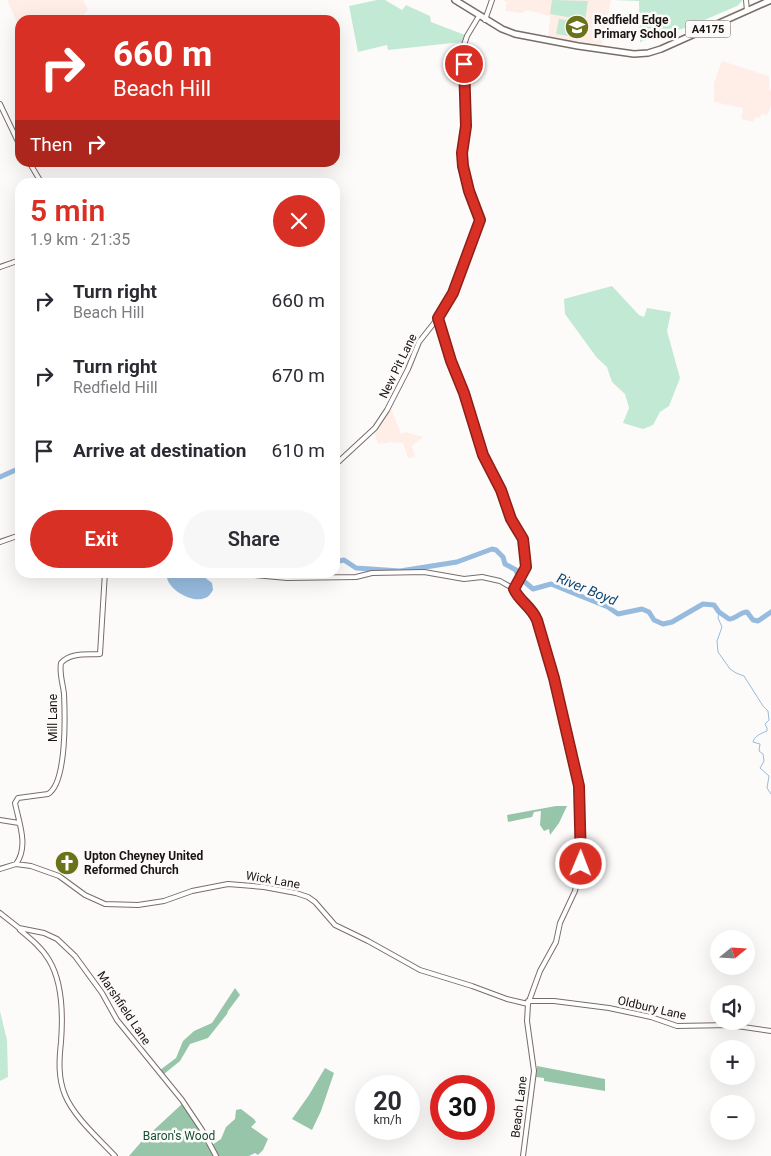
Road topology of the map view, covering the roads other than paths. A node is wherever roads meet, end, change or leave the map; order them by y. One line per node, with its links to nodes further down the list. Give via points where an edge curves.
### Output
1 (455, 0): 6 (main road, A4175)
2 (492, 0): 7 (street)
3 (746, 0): 5 (street)
4 (771, 0): 5 (main road, A4175)
5 (747, 11): 7 (main road, A4175, via 668,46 640,54 515,34)
6 (479, 16): 7 (main road, A4175); 14 (street, New Pit Lane, via 464,45 466,126 462,153 466,178 480,220 453,293)
7 (485, 20)
8 (0, 104): 9 (street)
9 (15, 136)
10 (31, 167): 11 (street)
11 (38, 178)
12 (15, 262): 13 (street)
13 (0, 267)
14 (438, 318): 15 (street, New Pit Lane, via 419,342 380,421); 20 (street, via 483,455 523,539 526,567)
15 (340, 460)
16 (15, 537): 17 (street)
17 (0, 542)
18 (340, 577): 20 (street, via 424,572 460,578 482,577 500,581)
19 (105, 578): 22 (street, Mill Lane, via 100,654 78,655 61,663 63,756 57,784 48,794 18,798 15,803)
20 (514, 589): 27 (street, via 530,607 540,629 580,793 578,882 560,923 556,942)
21 (0, 820): 22 (street)
22 (19, 823): 23 (street, Mill Lane, via 23,843 21,858)
23 (16, 864): 24 (street, Wick Lane); 27 (street, Wick Lane, via 58,876 85,895 105,904 138,905 164,901 228,884 303,895 319,905 335,925 420,970 507,999)
24 (0, 869)
25 (0, 913): 26 (street, Marshfield Lane)
26 (19, 928): 29 (street, via 42,950 55,974 61,1010 59,1060 64,1093 70,1106); 30 (street, Marshfield Lane, via 50,936 75,956 117,1020 182,1100)
27 (528, 1002): 28 (street, Oldbury Lane, via 610,1008 677,1026 730,1025); 31 (street, Beach Lane, via 527,1021 534,1071)
28 (771, 1030)
29 (116, 1156)
30 (216, 1156)
31 (523, 1156)

